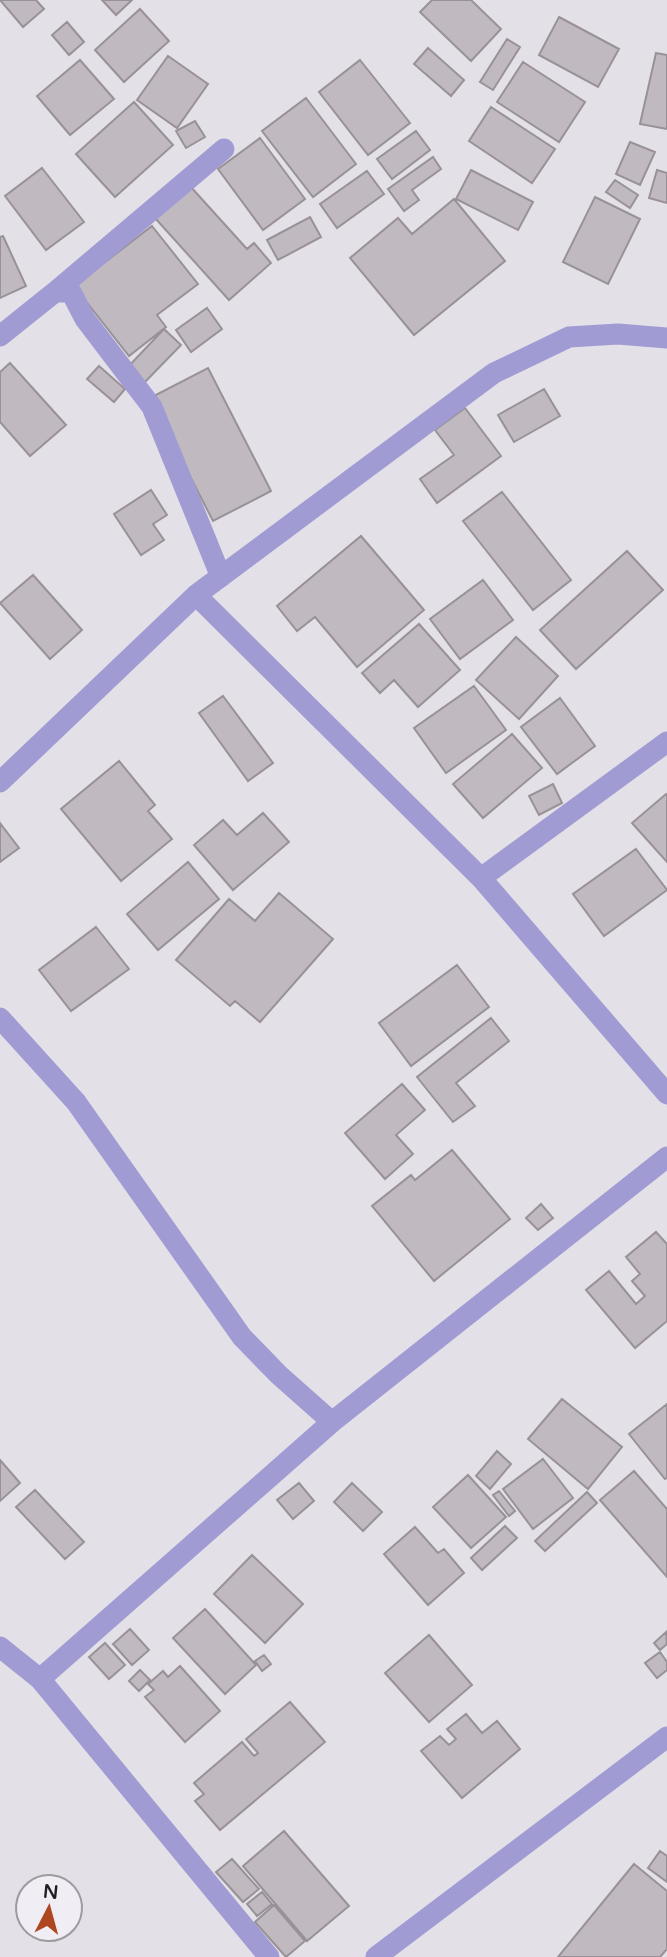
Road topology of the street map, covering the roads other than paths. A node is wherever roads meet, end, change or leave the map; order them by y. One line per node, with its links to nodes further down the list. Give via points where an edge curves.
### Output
1 (224, 149): 2 (street)
2 (55, 292): 3 (street); 5 (street, via 71,292 85,319 152,407)
3 (0, 336)
4 (667, 338): 5 (street, via 569,337 494,373)
5 (221, 577): 6 (street)
6 (196, 596): 8 (street); 9 (street)
7 (667, 742): 9 (street)
8 (0, 782)
9 (481, 877): 11 (street)
10 (0, 1018): 13 (street, via 76,1102 242,1337)
11 (667, 1094)
12 (667, 1157): 13 (street)
13 (332, 1422): 15 (street)
14 (0, 1647): 15 (street)
15 (40, 1679): 17 (street)
16 (667, 1738): 18 (street)
17 (269, 1957)
18 (376, 1957)

